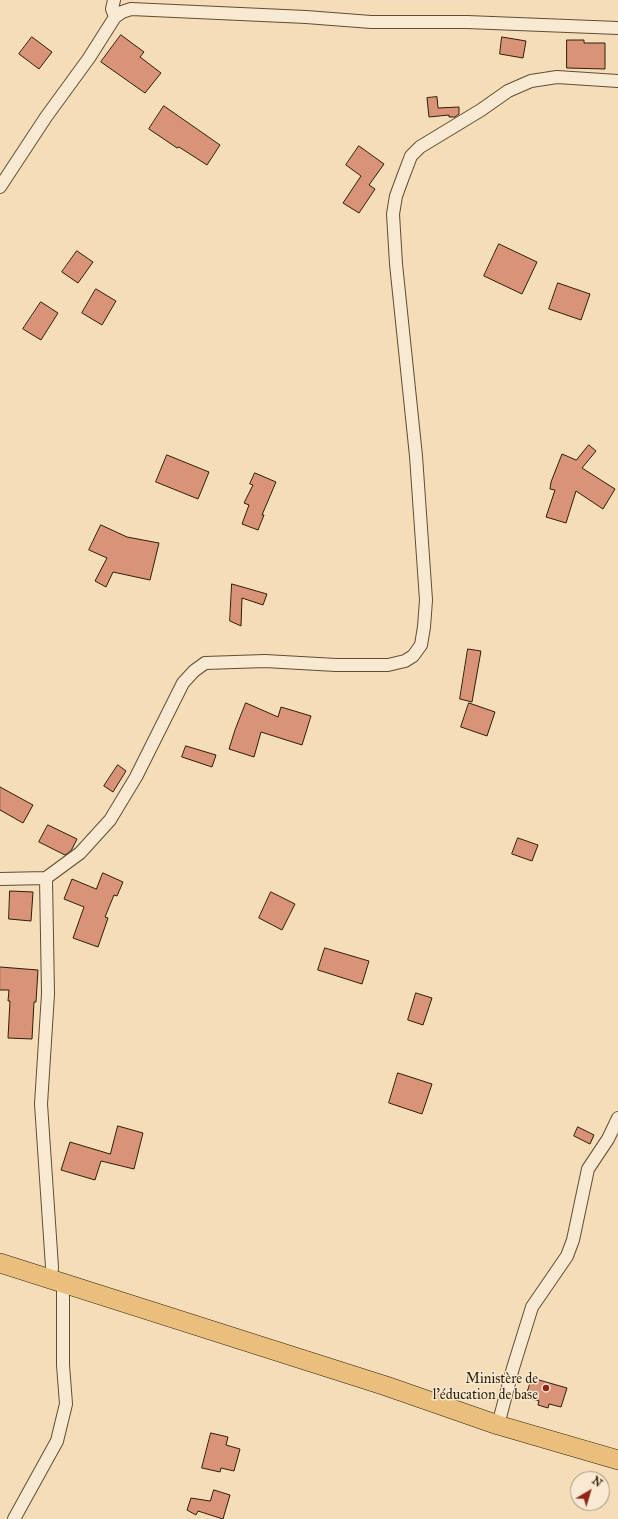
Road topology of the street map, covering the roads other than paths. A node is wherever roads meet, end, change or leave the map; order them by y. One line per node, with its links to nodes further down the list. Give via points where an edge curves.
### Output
1 (114, 0): 2 (street, via 112,9)
2 (115, 17): 3 (street, via 131,9 149,9 371,22 467,22); 5 (street)
3 (618, 28)
4 (618, 81): 6 (street, via 557,78 531,81 508,92 420,147 411,156 396,196 393,214 396,272 416,456 426,600 421,645 413,656 388,665 265,661 205,664 183,683 136,777 110,820 80,853)
5 (0, 187)
6 (46, 878): 7 (street); 10 (street, via 48,994 41,1104 51,1253)
7 (0, 879)
8 (618, 1118): 11 (street, via 608,1139 588,1169 573,1240 567,1256 532,1307)
9 (0, 1263): 10 (main road)
10 (57, 1282): 11 (main road); 13 (street, via 66,1404 57,1441)
11 (498, 1424): 12 (main road)
12 (618, 1460)
13 (14, 1519)

